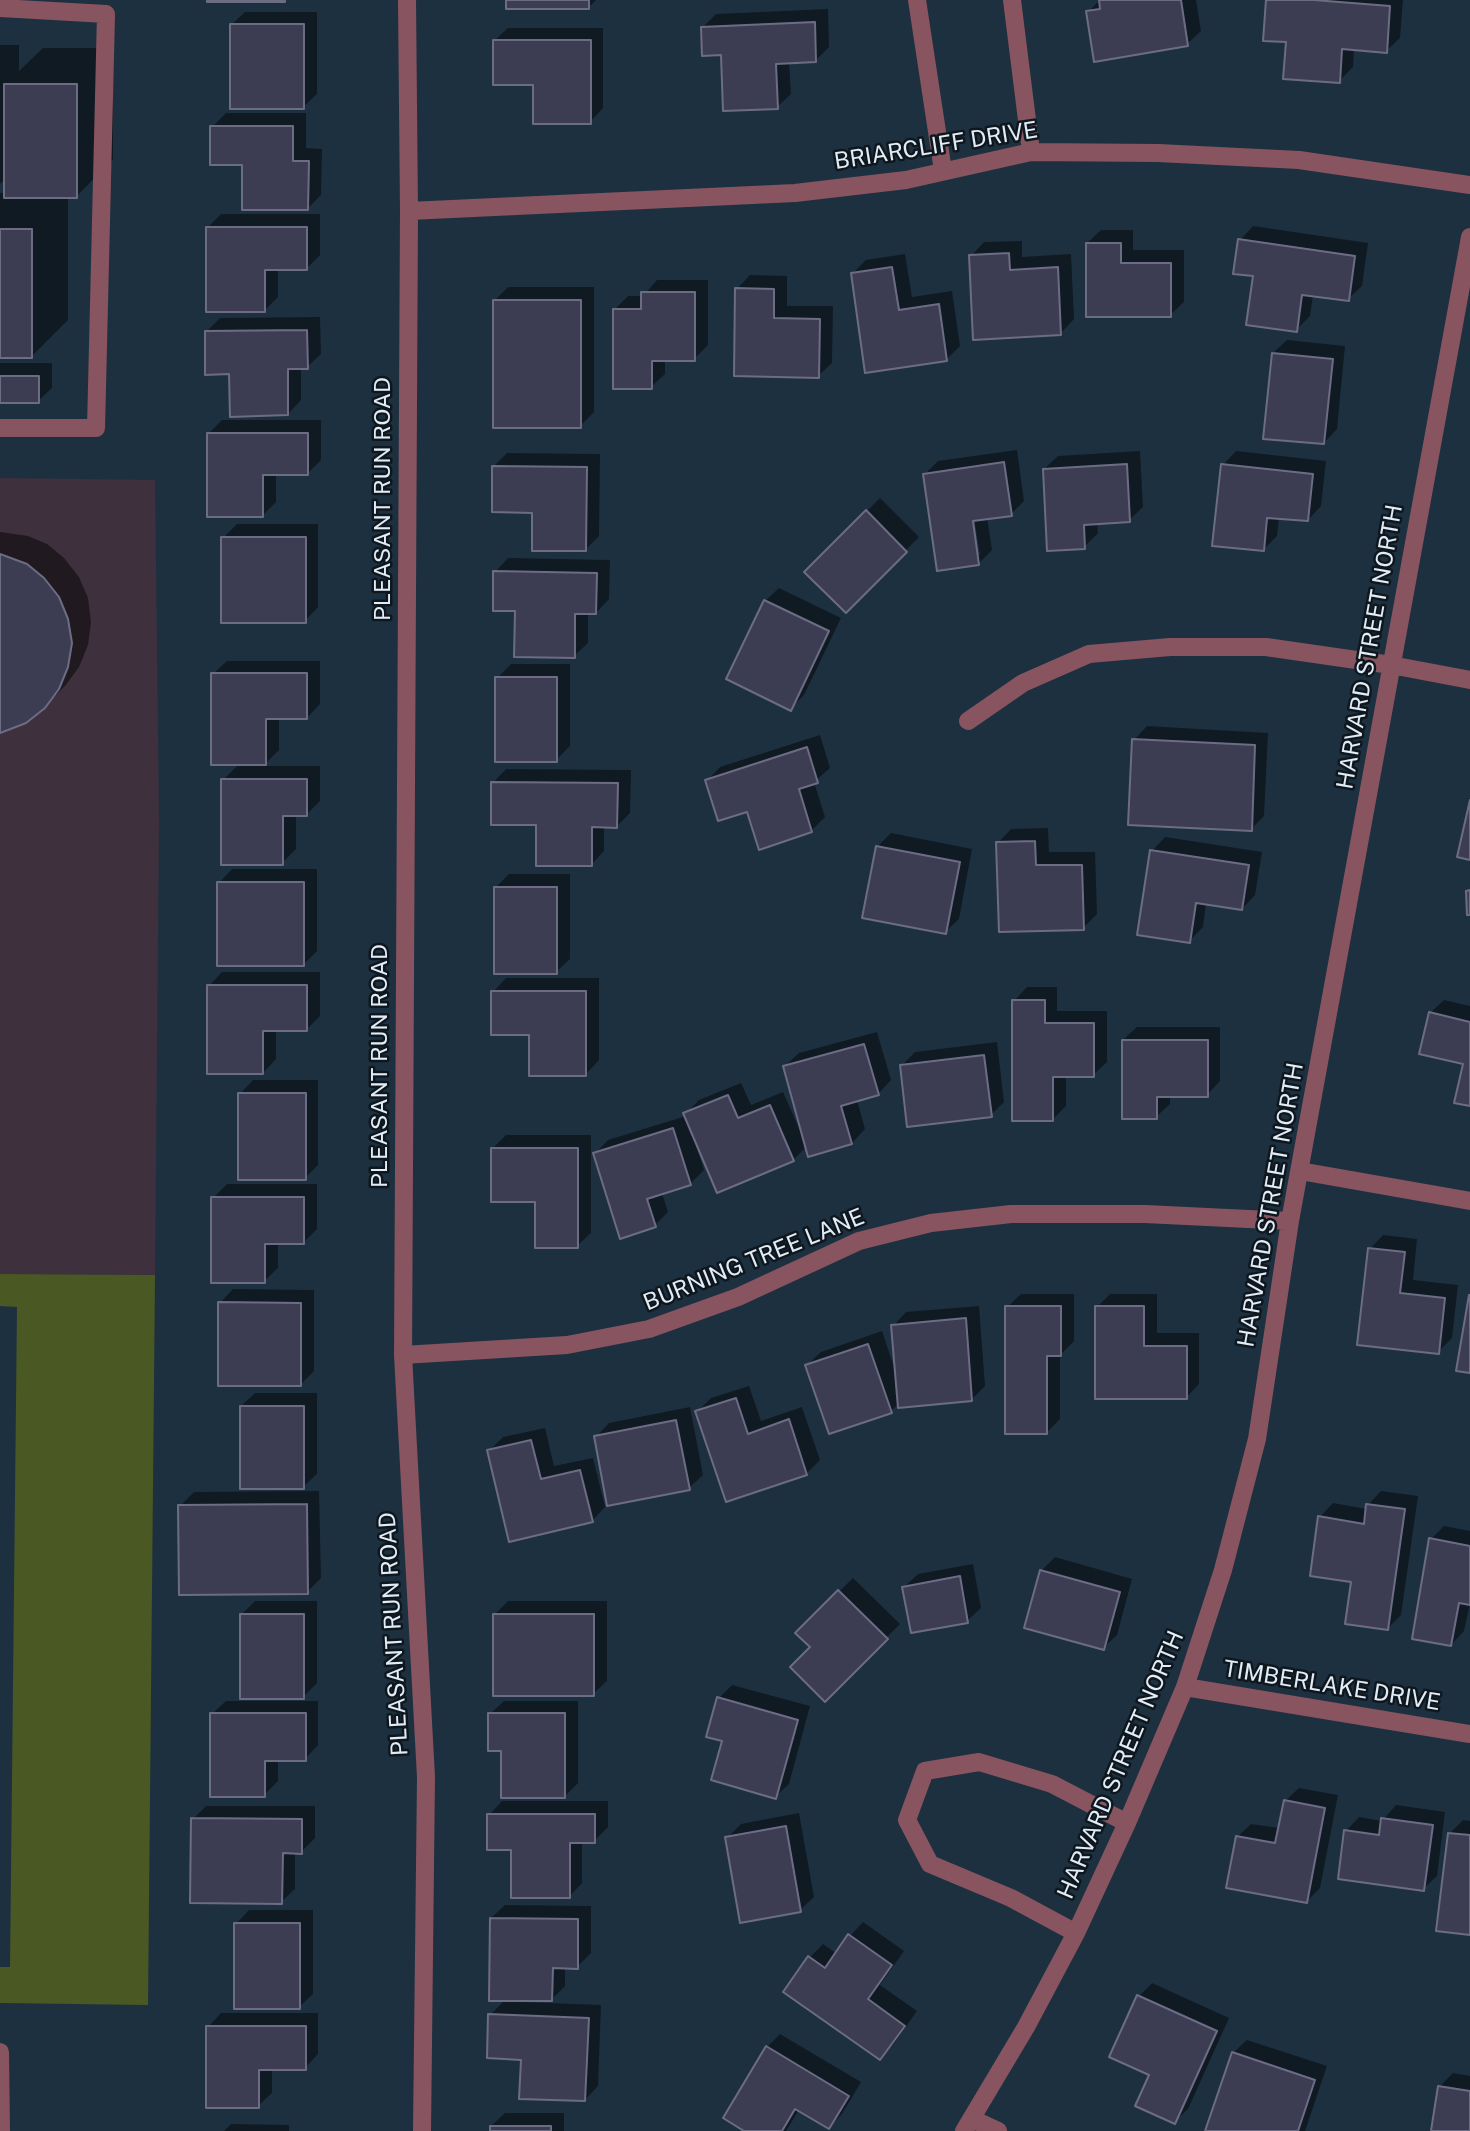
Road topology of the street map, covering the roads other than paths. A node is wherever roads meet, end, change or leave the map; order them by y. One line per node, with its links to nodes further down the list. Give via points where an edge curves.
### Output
1 (407, 0): 8 (street, PLEASANT RUN ROAD)
2 (917, 0): 6 (street)
3 (1012, 0): 5 (street)
4 (0, 8): 10 (street, via 106,14 96,428)
5 (1031, 152): 6 (street, BRIARCLIFF DRIVE); 7 (street, BRIARCLIFF DRIVE, via 1299,160)
6 (943, 171): 8 (street, BRIARCLIFF DRIVE, via 795,193)
7 (1470, 185)
8 (409, 211): 17 (street, PLEASANT RUN ROAD)
9 (1470, 237): 11 (street, HARVARD STREET NORTH)
10 (0, 428)
11 (1391, 665): 12 (street); 13 (street, via 1266,647 1170,647 1089,654 1023,683); 14 (street, HARVARD STREET NORTH)
12 (1470, 680)
13 (968, 721)
14 (1300, 1171): 15 (street); 16 (street, HARVARD STREET NORTH)
15 (1470, 1201)
16 (1290, 1221): 17 (street, BURNING TREE LANE, via 1011,1214 930,1223 859,1241 738,1297 649,1329 566,1345); 18 (street, HARVARD STREET NORTH, via 1257,1438 1223,1570)
17 (403, 1355): 25 (street, PLEASANT RUN ROAD, via 426,1777)
18 (1185, 1687): 19 (street, TIMBERLAKE DRIVE); 20 (street, HARVARD STREET NORTH)
19 (1470, 1734)
20 (1127, 1823): 21 (street, HARVARD STREET NORTH); 21 (street, via 1052,1784 979,1762 925,1770 908,1820 930,1864 1011,1898)
21 (1076, 1933): 23 (street, HARVARD STREET NORTH)
22 (0, 2052): 24 (street)
23 (968, 2125): 26 (street)
24 (1, 2131)
25 (422, 2131)
26 (998, 2131)

